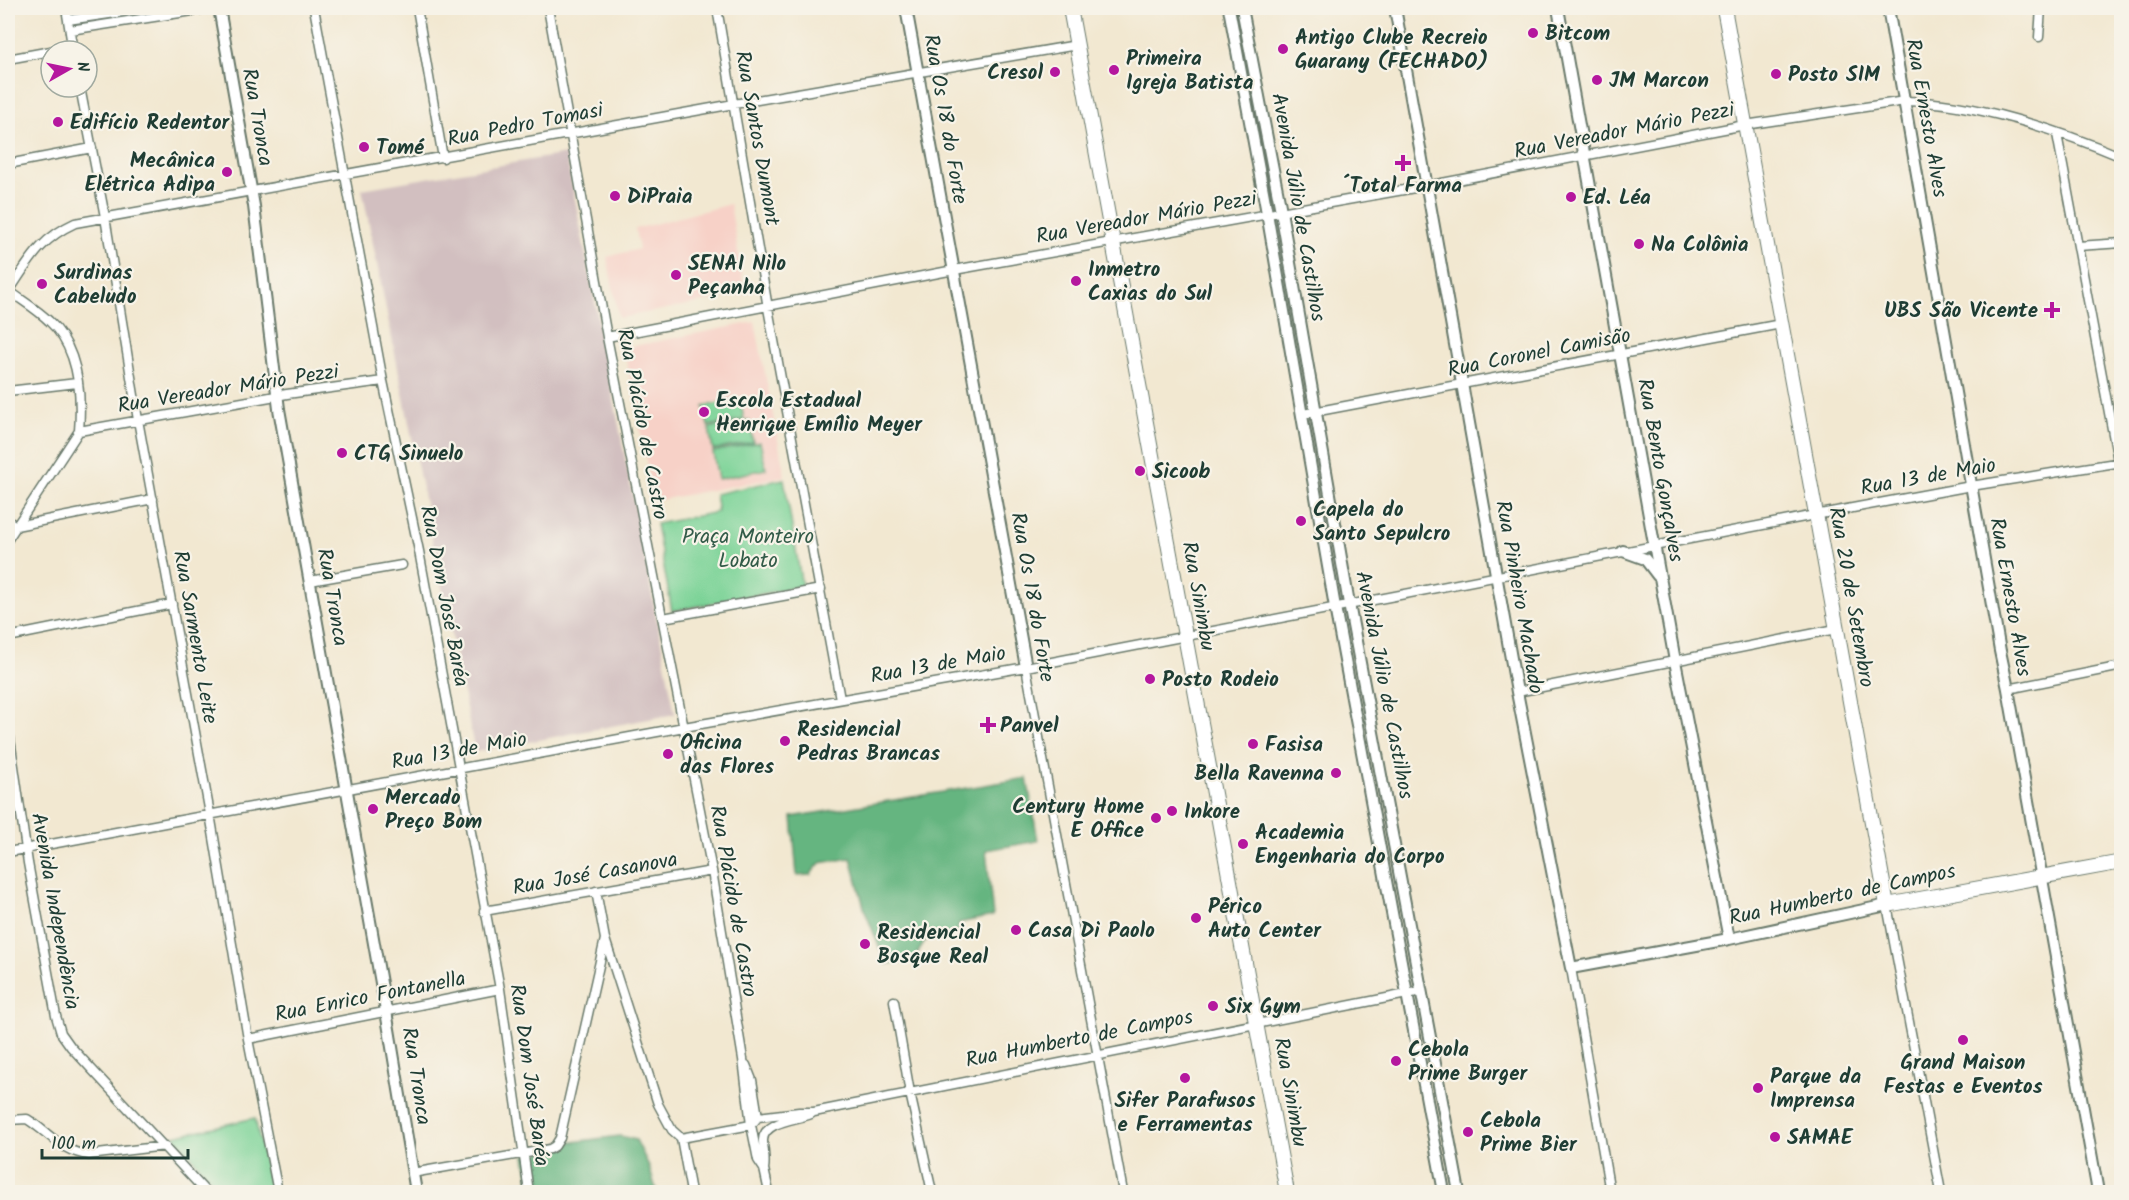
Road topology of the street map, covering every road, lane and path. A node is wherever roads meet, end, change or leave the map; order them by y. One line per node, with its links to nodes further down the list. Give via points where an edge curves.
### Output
1 (66, 8): 20 (street)
2 (212, 8): 15 (street)
3 (219, 8): 48 (street, Rua Tronca)
4 (314, 8): 46 (street, Rua Dom José Baréa)
5 (417, 8): 44 (street)
6 (548, 8): 37 (street, Rua Plácido de Castro)
7 (717, 8): 33 (street, Rua Santos Dumont)
8 (906, 8): 30 (street, Rua Os 18 do Forte)
9 (1070, 8): 25 (main road, Rua Sinimbu)
10 (1395, 8): 47 (street, Rua Pinheiro Machado)
11 (1558, 8): 42 (street, Rua Bento Gonçalves)
12 (1724, 8): 36 (main road, Rua 20 de Setembro)
13 (1888, 8): 32 (street, Rua Ernesto Alves)
14 (2041, 8): 23 (street)
15 (174, 11): 17 (street)
16 (1243, 11): 18 (street); 28 (street, Avenida Júlio de Castilhos)
17 (145, 12): 19 (street); 21 (street)
18 (1230, 12): 29 (street, Avenida Júlio de Castilhos)
19 (110, 14): 20 (street); 21 (street)
20 (68, 20): 22 (street)
21 (111, 23): 22 (street)
22 (70, 30): 24 (street)
23 (2039, 37)
24 (71, 39)
25 (1077, 45): 30 (street, Rua Pedro Tomasi); 52 (main road, Rua Sinimbu)
26 (39, 53): 27 (street)
27 (8, 59)
28 (1252, 60): 29 (street); 34 (street, Avenida Júlio de Castilhos)
29 (1239, 63): 35 (street, Avenida Júlio de Castilhos)
30 (918, 72): 33 (street, Rua Pedro Tomasi); 56 (street, Rua Os 18 do Forte)
31 (82, 99): 39 (street, Rua Sarmento Leite)
32 (1905, 101): 36 (street, Rua Vereador Mário Pezzi); 38 (street, Rua Vereador Mário Pezzi, via 1981,111); 79 (street, Rua Ernesto Alves)
33 (734, 104): 37 (street, Rua Pedro Tomasi); 59 (street, Rua Santos Dumont)
34 (1261, 106): 35 (street); 40 (street, Avenida Júlio de Castilhos)
35 (1248, 109): 41 (street, Avenida Júlio de Castilhos)
36 (1745, 125): 42 (street, Rua Vereador Mário Pezzi); 62 (main road, Rua 20 de Setembro)
37 (572, 133): 44 (street, Rua Pedro Tomasi); 63 (street, Rua Plácido de Castro)
38 (2058, 134): 43 (street, Rua Vereador Mário Pezzi); 54 (street)
39 (92, 148): 45 (street); 51 (street, Rua Sarmento Leite)
40 (1270, 153): 41 (street); 49 (street, Avenida Júlio de Castilhos)
41 (1257, 156): 50 (street, Avenida Júlio de Castilhos)
42 (1585, 156): 47 (street, Rua Vereador Mário Pezzi); 65 (street, Rua Bento Gonçalves)
43 (2121, 157)
44 (443, 158): 46 (street, Rua Pedro Tomasi)
45 (8, 164)
46 (345, 175): 48 (street, Rua Pedro Tomasi); 67 (street, Rua Dom José Baréa)
47 (1426, 186): 49 (street, Rua Vereador Mário Pezzi); 69 (street, Rua Pinheiro Machado)
48 (251, 192): 51 (street, Rua Pedro Tomasi); 71 (street, Rua Tronca)
49 (1281, 211): 50 (street, Rua Vereador Mário Pezzi); 55 (street, Avenida Júlio de Castilhos)
50 (1267, 213): 52 (street, Rua Vereador Mário Pezzi); 57 (street, Avenida Júlio de Castilhos)
51 (105, 217): 58 (street, Rua Pedro Tomasi, via 56,231); 74 (street, Rua Sarmento Leite)
52 (1113, 241): 56 (street, Rua Vereador Mário Pezzi); 101 (main road, Rua Sinimbu)
53 (2121, 243): 54 (street)
54 (2078, 246): 76 (street)
55 (1291, 268): 57 (street); 60 (street, Avenida Júlio de Castilhos)
56 (954, 270): 59 (street, Rua Vereador Mário Pezzi); 105 (street, Rua Os 18 do Forte)
57 (1277, 270): 61 (street, Avenida Júlio de Castilhos)
58 (8, 290): 68 (street, via 61,333 74,360)
59 (768, 308): 63 (street, Rua Vereador Mário Pezzi); 95 (street, Rua Santos Dumont)
60 (1299, 314): 61 (street); 64 (street, Avenida Júlio de Castilhos)
61 (1285, 316): 66 (street, Avenida Júlio de Castilhos)
62 (1781, 324): 65 (street, Rua Coronel Camisão); 83 (main road, Rua 20 de Setembro, via 1812,497)
63 (607, 338): 99 (street, Rua Plácido de Castro)
64 (1306, 356): 66 (street); 72 (street, Avenida Júlio de Castilhos)
65 (1621, 356): 69 (street, Rua Coronel Camisão); 87 (street, Rua Bento Gonçalves)
66 (1293, 359): 73 (street, Avenida Júlio de Castilhos)
67 (383, 381): 71 (street, Rua Vereador Mário Pezzi); 111 (street, Rua Dom José Baréa)
68 (77, 383): 70 (street); 75 (street)
69 (1462, 385): 72 (street, Rua Coronel Camisão); 92 (street, Rua Pinheiro Machado)
70 (8, 391)
71 (277, 396): 74 (street, Rua Vereador Mário Pezzi); 93 (street, Rua Tronca)
72 (1317, 412): 73 (street, Rua Coronel Camisão); 77 (street, Avenida Júlio de Castilhos)
73 (1303, 414): 78 (street, Avenida Júlio de Castilhos)
74 (138, 420): 75 (street, Rua Vereador Mário Pezzi); 80 (street, Rua Sarmento Leite)
75 (79, 431): 85 (street)
76 (2120, 461): 79 (street, Rua 13 de Maio)
77 (1326, 466): 78 (street); 81 (street, Avenida Júlio de Castilhos)
78 (1312, 468): 82 (street, Avenida Júlio de Castilhos)
79 (1971, 486): 83 (street, Rua 13 de Maio); 106 (street, Rua Ernesto Alves)
80 (153, 499): 85 (street); 96 (street, Rua Sarmento Leite)
81 (1332, 506): 82 (street); 89 (street, Avenida Júlio de Castilhos)
82 (1318, 508): 90 (street, Avenida Júlio de Castilhos)
83 (1809, 516): 87 (street, Rua 13 de Maio); 100 (main road, Rua 20 de Setembro)
84 (8, 521): 85 (street)
85 (16, 526): 86 (street)
86 (8, 539)
87 (1654, 545): 88 (street, Rua 13 de Maio); 94 (street, Rua Bento Gonçalves)
88 (1623, 551): 92 (street, Rua 13 de Maio); 94 (street, via 1645,559)
89 (1340, 552): 90 (street); 97 (street, Avenida Júlio de Castilhos)
90 (1326, 555): 98 (street, Avenida Júlio de Castilhos)
91 (402, 565): 93 (street)
92 (1496, 576): 97 (street, Rua 13 de Maio); 107 (street, Rua Pinheiro Machado)
93 (310, 581): 112 (street, Rua Tronca)
94 (1661, 581): 103 (street, Rua Bento Gonçalves)
95 (821, 589): 99 (street); 108 (street, Rua Santos Dumont)
96 (172, 604): 102 (street); 113 (street, Rua Sarmento Leite)
97 (1349, 604): 98 (street, Rua 13 de Maio); 126 (street, Avenida Júlio de Castilhos)
98 (1335, 607): 101 (street, Rua 13 de Maio); 127 (street, Avenida Júlio de Castilhos)
99 (663, 618): 110 (street, Rua Plácido de Castro)
100 (1836, 629): 103 (street); 120 (main road, Rua 20 de Setembro)
101 (1185, 635): 105 (street, Rua 13 de Maio); 130 (main road, Rua Sinimbu)
102 (8, 637)
103 (1675, 661): 107 (street); 123 (street, Rua Bento Gonçalves)
104 (2121, 666): 106 (street)
105 (1026, 667): 108 (street, Rua 13 de Maio); 132 (street, Rua Os 18 do Forte)
106 (2008, 688): 118 (street, Rua Ernesto Alves)
107 (1517, 692): 124 (street, Rua Pinheiro Machado)
108 (840, 699): 110 (street, Rua 13 de Maio)
109 (8, 725): 114 (street, Avenida Independência)
110 (684, 727): 111 (street, Rua 13 de Maio); 117 (street, Rua Plácido de Castro)
111 (459, 768): 112 (street, Rua 13 de Maio); 121 (street, Rua Dom José Baréa)
112 (347, 789): 113 (street, Rua 13 de Maio); 129 (street, Rua Tronca)
113 (210, 814): 114 (street, Rua 13 de Maio); 131 (street, Rua Sarmento Leite)
114 (26, 849): 115 (street, Rua 13 de Maio); 140 (street, Avenida Independência, via 61,1033)
115 (8, 852)
116 (2121, 862): 118 (main road, Rua Humberto de Campos)
117 (712, 871): 119 (street, Rua José Casanova); 133 (street, Rua Plácido de Castro)
118 (2042, 877): 120 (main road, Rua Humberto de Campos); 157 (street, Rua Ernesto Alves)
119 (596, 891): 121 (street, Rua José Casanova); 122 (street)
120 (1887, 905): 123 (street, Rua Humberto de Campos); 156 (street, Rua 20 de Setembro)
121 (484, 911): 125 (street, Rua Dom José Baréa)
122 (605, 939): 139 (street, via 658,1104); 141 (street, via 560,1138 550,1149)
123 (1729, 939): 124 (street, Rua Humberto de Campos)
124 (1571, 968): 155 (street, Rua Pinheiro Machado)
125 (500, 989): 129 (street, Rua Enrico Fontanella); 141 (street, Rua Dom José Baréa)
126 (1422, 991): 127 (street, Rua Humberto de Campos); 154 (street, Avenida Júlio de Castilhos)
127 (1408, 994): 130 (street, Rua Humberto de Campos); 153 (street, Avenida Júlio de Castilhos)
128 (894, 1001): 134 (street)
129 (386, 1011): 131 (street, Rua Enrico Fontanella); 143 (street, Rua Tronca)
130 (1257, 1024): 132 (street, Rua Humberto de Campos); 152 (main road, Rua Sinimbu)
131 (248, 1039): 145 (street, Rua Sarmento Leite)
132 (1098, 1056): 134 (street, Rua Humberto de Campos); 151 (street, Rua Os 18 do Forte)
133 (743, 1059): 136 (street, Rua Plácido de Castro, via 752,1080); 138 (street, Rua Plácido de Castro)
134 (910, 1093): 135 (street, Rua Humberto de Campos); 150 (street)
135 (814, 1112): 136 (street, Rua Humberto de Campos); 142 (street, Rua Humberto de Campos, via 768,1129 763,1142)
136 (758, 1117): 138 (street)
137 (8, 1120): 140 (street, via 27,1119 58,1144 78,1154)
138 (751, 1125): 139 (street); 142 (street, Rua Plácido de Castro, via 758,1160)
139 (681, 1138): 148 (street)
140 (165, 1146): 144 (street, Avenida Independência)
141 (523, 1154): 143 (street); 147 (street, Rua Dom José Baréa)
142 (764, 1169): 149 (street, Rua Plácido de Castro)
143 (412, 1173): 146 (street, Rua Tronca)
144 (206, 1192)
145 (278, 1192)
146 (416, 1192)
147 (529, 1192)
148 (691, 1192)
149 (769, 1192)
150 (932, 1192)
151 (1123, 1192)
152 (1287, 1192)
153 (1444, 1192)
154 (1459, 1192)
155 (1610, 1192)
156 (1941, 1192)
157 (2098, 1192)

